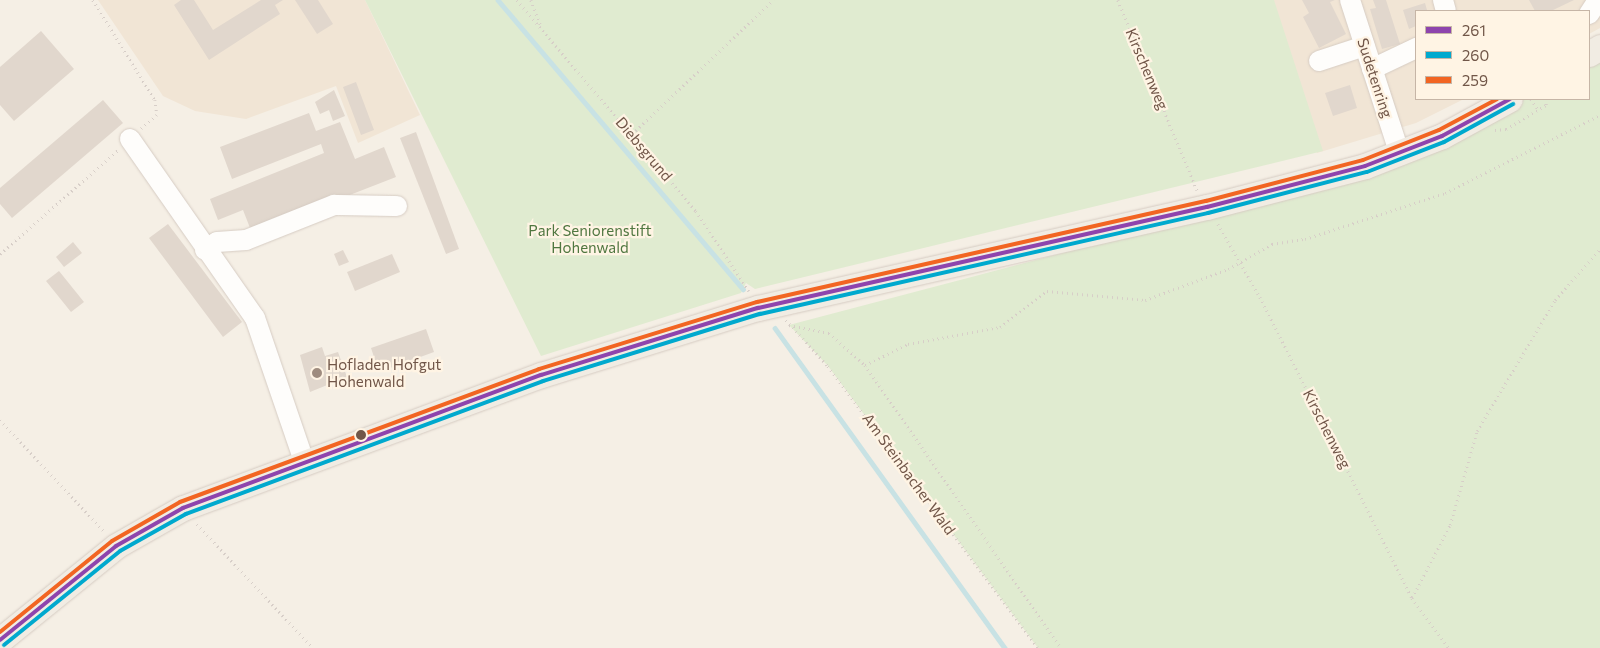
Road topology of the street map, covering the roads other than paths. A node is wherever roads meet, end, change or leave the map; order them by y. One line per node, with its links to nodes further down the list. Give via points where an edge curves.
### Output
1 (1350, 0): 4 (street, Sudetenring)
2 (1598, 0): 3 (street)
3 (1590, 12)
4 (1365, 46): 6 (street); 7 (street, Sudetenring)
5 (1415, 48): 7 (street)
6 (1319, 61)
7 (1372, 69): 10 (street, Sudetenring)
8 (1508, 100): 10 (main road)
9 (130, 139): 12 (street)
10 (1400, 155): 13 (main road, via 767,306 541,375)
11 (397, 206): 12 (street, via 334,205 246,240 217,242)
12 (205, 250): 13 (street, via 255,318)
13 (304, 461): 14 (main road, via 183,508 116,546)
14 (0, 640)

